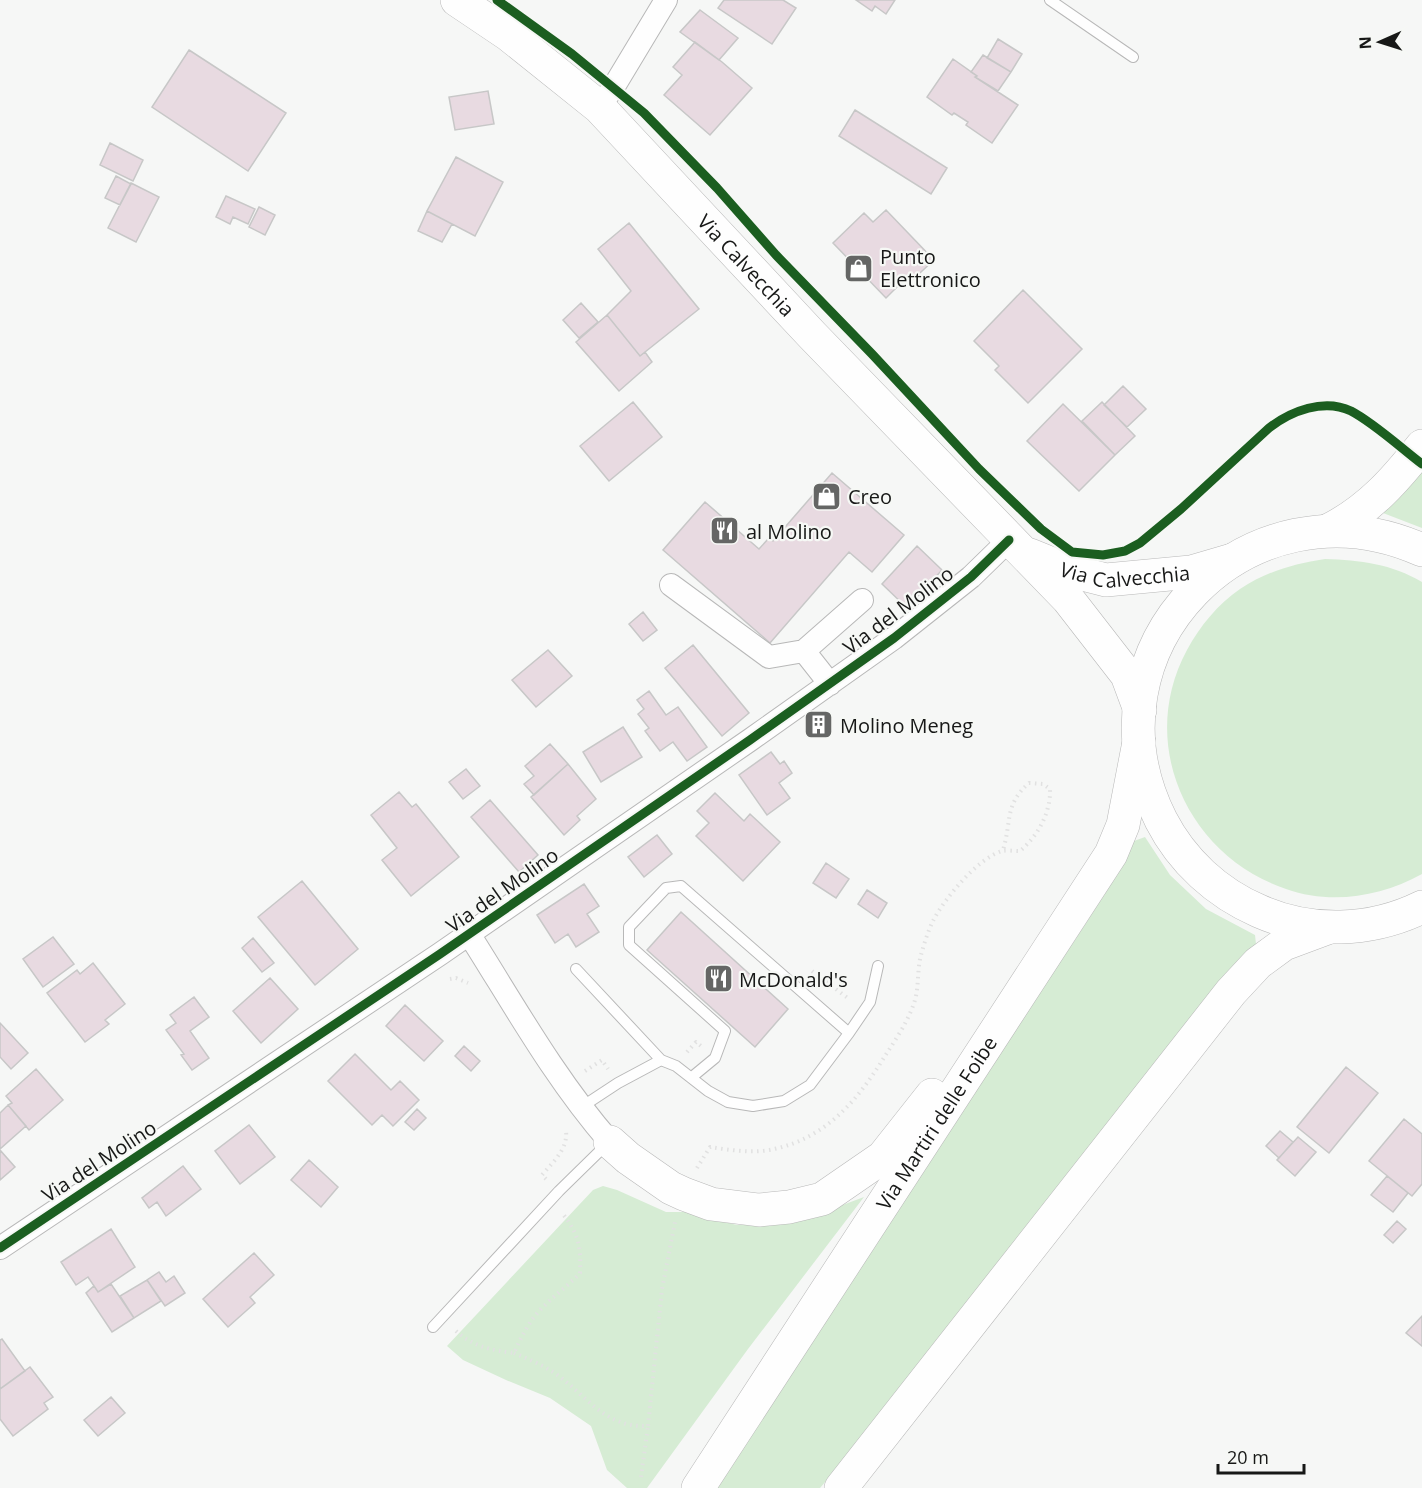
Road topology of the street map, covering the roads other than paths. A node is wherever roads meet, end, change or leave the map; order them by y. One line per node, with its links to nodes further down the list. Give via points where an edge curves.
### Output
1 (457, 0): 5 (main road, Via Calvecchia, via 509,35)
2 (666, 0): 5 (street)
3 (1050, 0): 4 (lane)
4 (1132, 57)
5 (598, 107): 8 (main road, Via Calvecchia)
6 (1422, 446): 7 (main road, via 1366,508)
7 (1329, 530): 9 (main road, via 1380,535); 10 (main road, via 1279,539)
8 (1014, 545): 10 (main road, Via Calvecchia, via 1067,570 1106,580 1191,572); 14 (street, Via del Molino); 15 (main road, Via Calvecchia, via 1068,599 1110,651 1126,675)
9 (1422, 550)
10 (1232, 561): 15 (main road, via 1186,599 1171,620 1149,666)
11 (670, 585): 13 (street, via 769,657)
12 (862, 600): 13 (street, Via del Molino)
13 (804, 651): 14 (street)
14 (830, 684): 19 (street, Via del Molino)
15 (1140, 710): 16 (main road)
16 (1139, 742): 18 (main road, via 1155,808 1178,848 1199,872 1256,910 1301,924); 23 (main road, Via Martiri delle Foibe, via 1123,825 1111,854)
17 (1422, 907): 18 (main road, via 1382,922)
18 (1331, 927): 31 (main road, via 1284,944 1258,963 1231,992)
19 (469, 934): 26 (street, Via del Molino); 28 (street, Via del Molino)
20 (878, 966): 22 (lane, via 870,1002)
21 (576, 969): 24 (lane)
22 (849, 1033): 25 (lane, via 810,1085 784,1101 753,1106 728,1102); 25 (lane, via 681,886 666,888 629,927 629,945 725,1031 715,1058)
23 (995, 1034): 27 (main road, via 958,1062 884,1157 822,1199 759,1210 711,1204 671,1188); 30 (main road, Via Martiri delle Foibe)
24 (661, 1060): 25 (lane); 26 (lane)
25 (692, 1077)
26 (580, 1108): 27 (street, Via del Molino)
27 (610, 1142): 29 (lane, via 559,1191)
28 (0, 1248)
29 (434, 1327)
30 (698, 1488)
31 (841, 1488)

